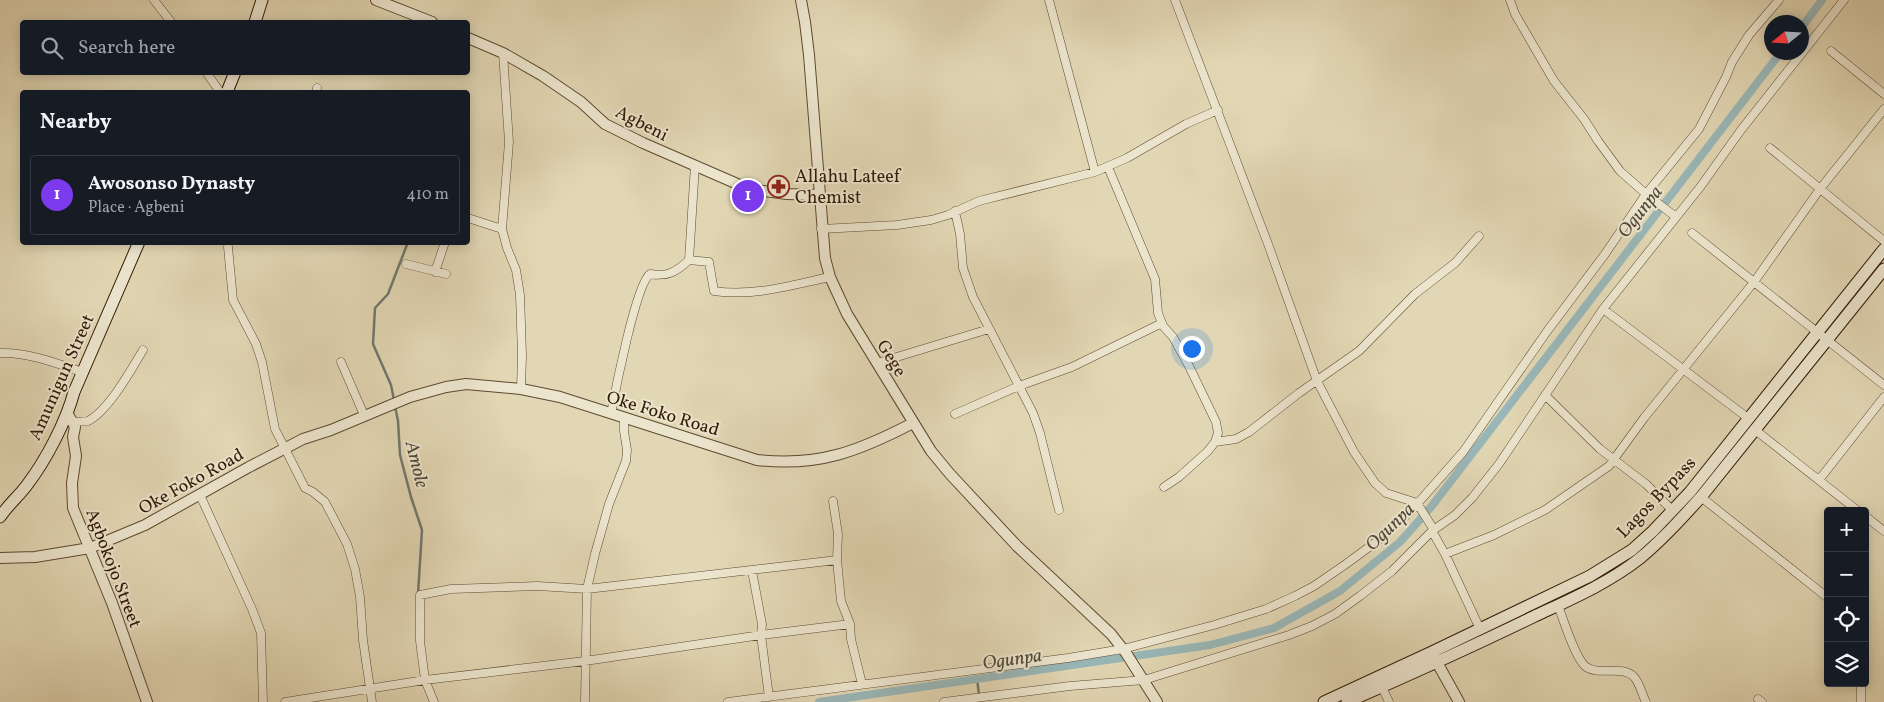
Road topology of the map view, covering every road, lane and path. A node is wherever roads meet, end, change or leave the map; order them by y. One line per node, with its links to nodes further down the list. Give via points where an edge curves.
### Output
1 (154, 0): 10 (street)
2 (262, 0): 11 (main road)
3 (376, 0): 12 (street)
4 (801, 0): 29 (street, Gege, via 806,22)
5 (1049, 0): 26 (street)
6 (1175, 0): 22 (street)
7 (1510, 0): 28 (street, via 1554,81 1620,171)
8 (1779, 0): 28 (street, via 1748,35 1699,129)
9 (1844, 0): 31 (street)
10 (169, 20)
11 (255, 20)
12 (427, 20)
13 (470, 39): 15 (street, Agbeni)
14 (1831, 51): 20 (street)
15 (503, 53): 24 (street, Agbeni, via 581,102 606,124); 33 (street, via 509,142)
16 (208, 75): 18 (street)
17 (235, 75): 19 (main road)
18 (219, 90)
19 (228, 90)
20 (1884, 94)
21 (1884, 109): 27 (street)
22 (1218, 110): 25 (street); 60 (street)
23 (1770, 148): 27 (street)
24 (695, 165): 29 (street, Agbeni, via 749,189); 42 (street)
25 (1108, 167): 26 (street); 50 (street, via 1154,279)
26 (1095, 172): 30 (street, via 979,201)
27 (1820, 189): 37 (street); 48 (street)
28 (1646, 194): 31 (street); 82 (street, via 1606,254 1528,356 1463,452)
29 (819, 195): 34 (street, Gege)
30 (954, 211): 34 (street, via 931,220 897,225); 51 (street, via 963,268)
31 (1676, 216): 49 (street)
32 (470, 219): 33 (street)
33 (502, 229): 63 (street, via 516,270 520,295)
34 (822, 229): 47 (street, Gege)
35 (1692, 233): 48 (street)
36 (1479, 236): 60 (street, via 1455,263 1415,294 1359,351)
37 (1884, 241)
38 (138, 245): 59 (main road, Amunigun Street)
39 (444, 245): 45 (street)
40 (228, 247): 75 (street, via 233,300 256,344 275,429)
41 (1884, 249): 52 (main road, Lagos Bypass)
42 (689, 260): 47 (street, via 709,262 714,290 724,292 757,291); 66 (street, via 677,272 650,274 645,278 622,358)
43 (406, 264): 45 (street)
44 (1884, 269): 53 (main road, Lagos Bypass)
45 (435, 272): 46 (street)
46 (446, 274)
47 (830, 277): 57 (street, Gege, via 847,314)
48 (1754, 282): 52 (street); 58 (street)
49 (1603, 309): 58 (street); 64 (street)
50 (1162, 322): 62 (street, via 1072,367); 74 (street, via 1189,366 1216,422 1218,433)
51 (989, 329): 57 (street); 62 (street)
52 (1816, 332): 53 (street); 70 (main road, Lagos Bypass)
53 (1826, 341): 61 (street); 73 (main road, Lagos Bypass)
54 (143, 350): 69 (street, via 119,389 101,410 87,421)
55 (0, 353): 59 (street, via 29,355)
56 (341, 362): 68 (street)
57 (877, 363): 72 (street, Gege)
58 (1684, 370): 70 (street); 76 (street)
59 (82, 372): 69 (main road, Amunigun Street, via 74,392)
60 (1318, 381): 74 (street, via 1249,432 1236,439); 82 (street, via 1354,452 1375,483 1386,493)
61 (1884, 384)
62 (1019, 386): 67 (street); 84 (street, via 1040,433)
63 (521, 389): 66 (street, Oke Foko Road, via 560,397); 68 (street, Oke Foko Road, via 466,384 446,387)
64 (1545, 395): 76 (street); 88 (street, via 1472,498)
65 (1884, 397): 77 (street)
66 (611, 414): 71 (street, Oke Foko Road)
67 (956, 414)
68 (364, 415): 75 (street, Oke Foko Road)
69 (70, 418): 86 (main road, Amunigun Street, via 27,486); 90 (street, Agbokojo Street, via 75,427 76,456 73,508)
70 (1748, 418): 85 (main road, Lagos Bypass)
71 (624, 419): 72 (street, Oke Foko Road, via 757,460 778,462 837,456); 95 (street, via 626,461 609,504)
72 (913, 423): 101 (street, Gege, via 931,451 972,499)
73 (1754, 429): 77 (street); 80 (main road, Lagos Bypass)
74 (1215, 442): 78 (street, via 1194,464)
75 (284, 448): 79 (street, Oke Foko Road); 109 (street, via 305,488 325,502 347,544 360,597)
76 (1614, 459): 85 (street); 91 (street, via 1598,476 1545,510)
77 (1819, 480): 83 (street)
78 (1164, 487)
79 (200, 495): 90 (street, Oke Foko Road, via 146,525); 112 (street, via 261,633)
80 (1700, 497): 96 (street); 97 (main road, Lagos Bypass, via 1638,559)
81 (833, 501): 93 (street, via 838,534)
82 (1418, 504): 88 (street); 101 (street, via 1380,539 1295,596 1266,609)
83 (1853, 507)
84 (1059, 510)
85 (1673, 511): 99 (main road, Lagos Bypass, via 1632,550 1611,564)
86 (0, 517)
87 (1869, 519): 89 (street)
88 (1433, 530): 91 (street); 104 (street, via 1392,571 1312,626)
89 (1884, 531)
90 (90, 548): 92 (street, Oke Foko Road, via 35,557); 111 (street, Agbokojo Street)
91 (1445, 554): 99 (street)
92 (0, 558)
93 (837, 560): 94 (street); 98 (street, via 841,601)
94 (752, 571): 95 (street); 100 (street, via 762,624)
95 (587, 589): 103 (street); 105 (street, via 538,586 451,589 420,595 420,641)
96 (1827, 597)
97 (1558, 605): 102 (main road, Lagos Bypass); 124 (street, via 1577,654 1586,667 1628,673 1634,677)
98 (850, 624): 100 (street); 106 (street)
99 (1480, 629): 102 (main road, Lagos Bypass)
100 (761, 635): 103 (street); 110 (street)
101 (1125, 651): 104 (street, Gege); 106 (street)
102 (1434, 657): 107 (main road, Lagos Bypass); 120 (main road, Lagos Bypass); 123 (street)
103 (585, 661): 105 (street); 116 (street)
104 (1142, 677): 118 (street); 119 (street, Gege)
105 (425, 680): 109 (street); 115 (street)
106 (862, 684): 110 (street)
107 (1382, 687): 121 (main road, Lagos Bypass); 122 (street)
108 (1861, 687): 125 (street)
109 (370, 689): 113 (street); 114 (street)
110 (768, 697): 117 (street)
111 (147, 702)
112 (263, 702)
113 (284, 702)
114 (372, 702)
115 (434, 702)
116 (586, 702)
117 (728, 702)
118 (944, 702)
119 (1157, 702)
120 (1324, 702)
121 (1347, 702)
122 (1389, 702)
123 (1459, 702)
124 (1646, 702)
125 (1861, 702)

